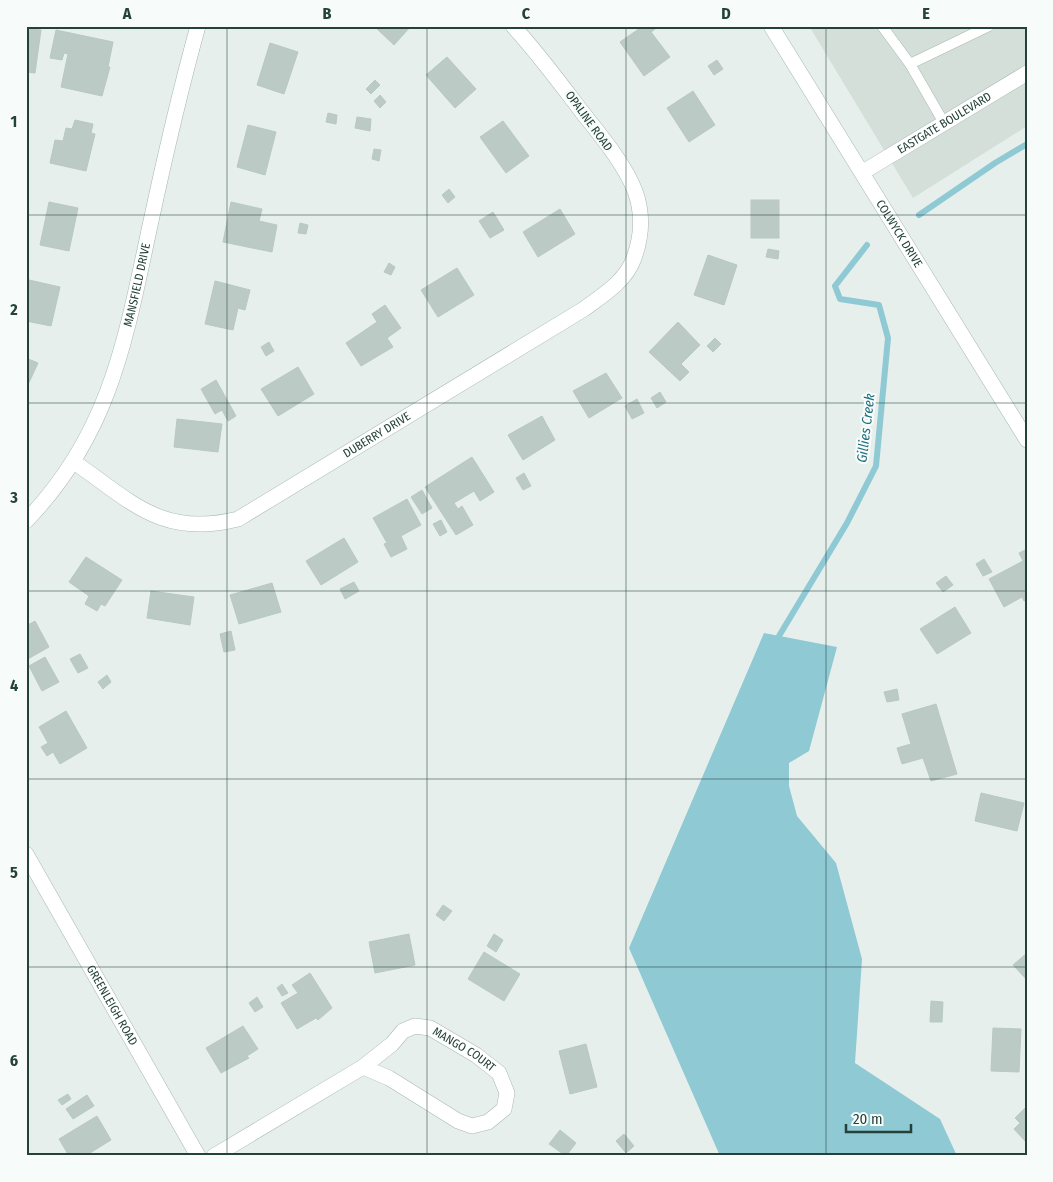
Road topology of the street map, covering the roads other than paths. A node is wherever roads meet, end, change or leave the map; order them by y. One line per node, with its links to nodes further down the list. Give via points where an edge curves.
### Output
1 (198, 26): 12 (street, MANSFIELD DRIVE, via 175,106 125,341 112,384)
2 (513, 26): 10 (street, OPALINE ROAD, via 601,136 628,177 640,212)
3 (771, 26): 9 (street, COLWYCK DRIVE)
4 (882, 26): 6 (lane)
5 (989, 26): 6 (lane)
6 (910, 64): 8 (lane)
7 (1027, 73): 8 (street, EASTGATE BOULEVARD)
8 (944, 123): 9 (street, EASTGATE BOULEVARD)
9 (863, 172): 11 (street, COLWYCK DRIVE)
10 (641, 228): 12 (street, DUBERRY DRIVE, via 634,259 617,285 591,304 238,519 215,525 185,526 158,518)
11 (1027, 440)
12 (74, 462): 13 (street, MANSFIELD DRIVE)
13 (26, 521)
14 (26, 854): 16 (street, GREENLEIGH ROAD)
15 (363, 1067): 15 (street, MANGO COURT, via 389,1078 458,1121 472,1126 488,1122 504,1109 507,1093 499,1073 476,1055 430,1028 416,1026 403,1031); 17 (street, MANGO COURT)
16 (198, 1156)
17 (214, 1156)

